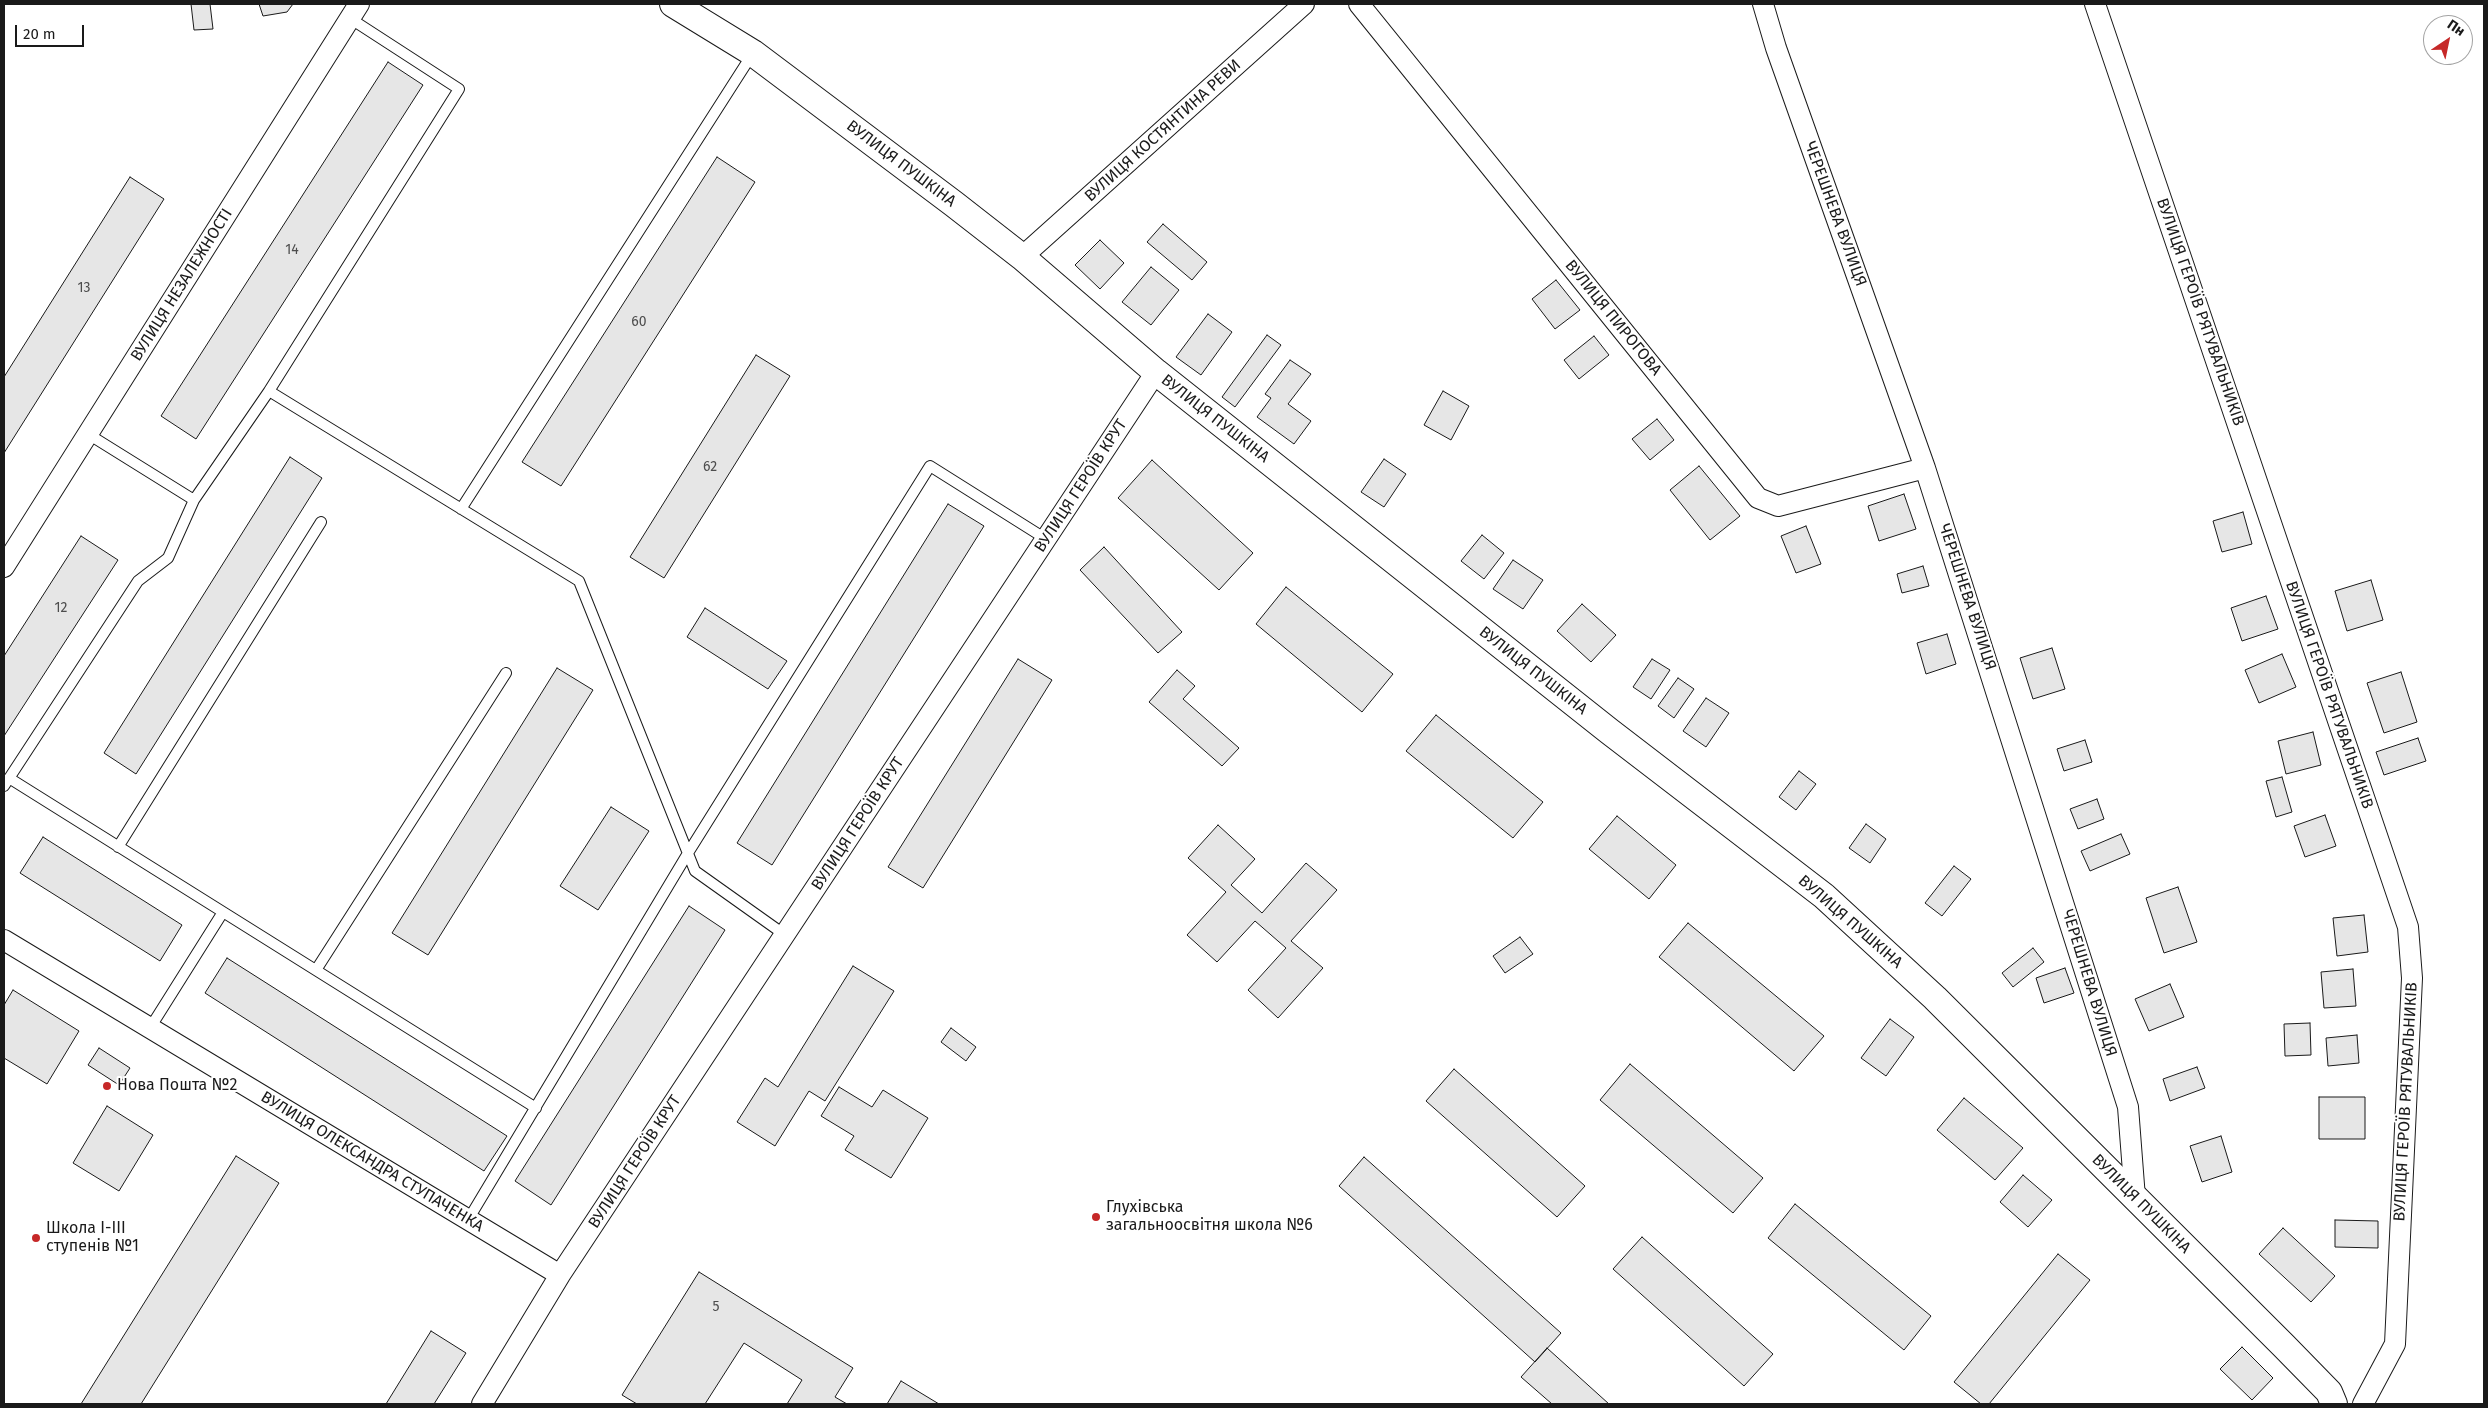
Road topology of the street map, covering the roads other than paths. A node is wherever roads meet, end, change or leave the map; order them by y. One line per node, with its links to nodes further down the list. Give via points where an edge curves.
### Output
1 (673, 4): 7 (street, ВУЛИЦЯ ПУШКІНА)
2 (1304, 4): 8 (street, ВУЛИЦЯ КОСТЯНТИНА РЕВИ)
3 (1359, 4): 12 (street, ВУЛИЦЯ ПИРОГОВА, via 1758,498 1778,506)
4 (1764, 4): 12 (street, ЧЕРЕШНЕВА ВУЛИЦЯ, via 1780,58)
5 (2096, 4): 33 (street, ВУЛИЦЯ ГЕРОЇВ РЯТУВАЛЬНИКІВ, via 2408,927 2412,978 2395,1344)
6 (355, 11): 10 (lane, via 459,89); 11 (street, ВУЛИЦЯ НЕЗАЛЕЖНОСТІ)
7 (753, 53): 8 (street, ВУЛИЦЯ ПУШКІНА); 14 (lane)
8 (1022, 257): 9 (street, ВУЛИЦЯ ПУШКІНА)
9 (1156, 372): 16 (street, ВУЛИЦЯ ГЕРОЇВ КРУТ); 28 (street, ВУЛИЦЯ ПУШКІНА, via 1609,731 1824,896 1935,998)
10 (269, 392): 13 (lane); 14 (lane)
11 (88, 434): 13 (lane); 17 (street, ВУЛИЦЯ НЕЗАЛЕЖНОСТІ)
12 (1925, 468): 28 (street, ЧЕРЕШНЕВА ВУЛИЦЯ, via 2128,1107)
13 (194, 500): 19 (lane, via 168,558 138,582)
14 (461, 509): 21 (lane, via 580,582)
15 (321, 522): 20 (lane)
16 (1046, 539): 21 (lane, via 930,466); 23 (street, ВУЛИЦЯ ГЕРОЇВ КРУТ)
17 (4, 566)
18 (506, 673): 25 (lane)
19 (6, 782): 20 (lane)
20 (118, 847): 22 (lane)
21 (688, 853): 23 (lane, via 695,871); 27 (lane)
22 (223, 912): 25 (lane); 26 (lane)
23 (785, 935): 30 (street, ВУЛИЦЯ ГЕРОЇВ КРУТ)
24 (4, 940): 26 (street, ВУЛИЦЯ ОЛЕКСАНДРА СТУПАЧЕНКА)
25 (316, 970): 27 (lane)
26 (150, 1028): 29 (street, ВУЛИЦЯ ОЛЕКСАНДРА СТУПАЧЕНКА)
27 (536, 1108): 29 (lane)
28 (2135, 1198): 32 (street, ВУЛИЦЯ ПУШКІНА, via 2329,1392)
29 (468, 1220): 30 (street, ВУЛИЦЯ ОЛЕКСАНДРА СТУПАЧЕНКА)
30 (560, 1275): 31 (street, ВУЛИЦЯ ГЕРОЇВ КРУТ)
31 (482, 1404)
32 (2334, 1404)
33 (2363, 1404)

